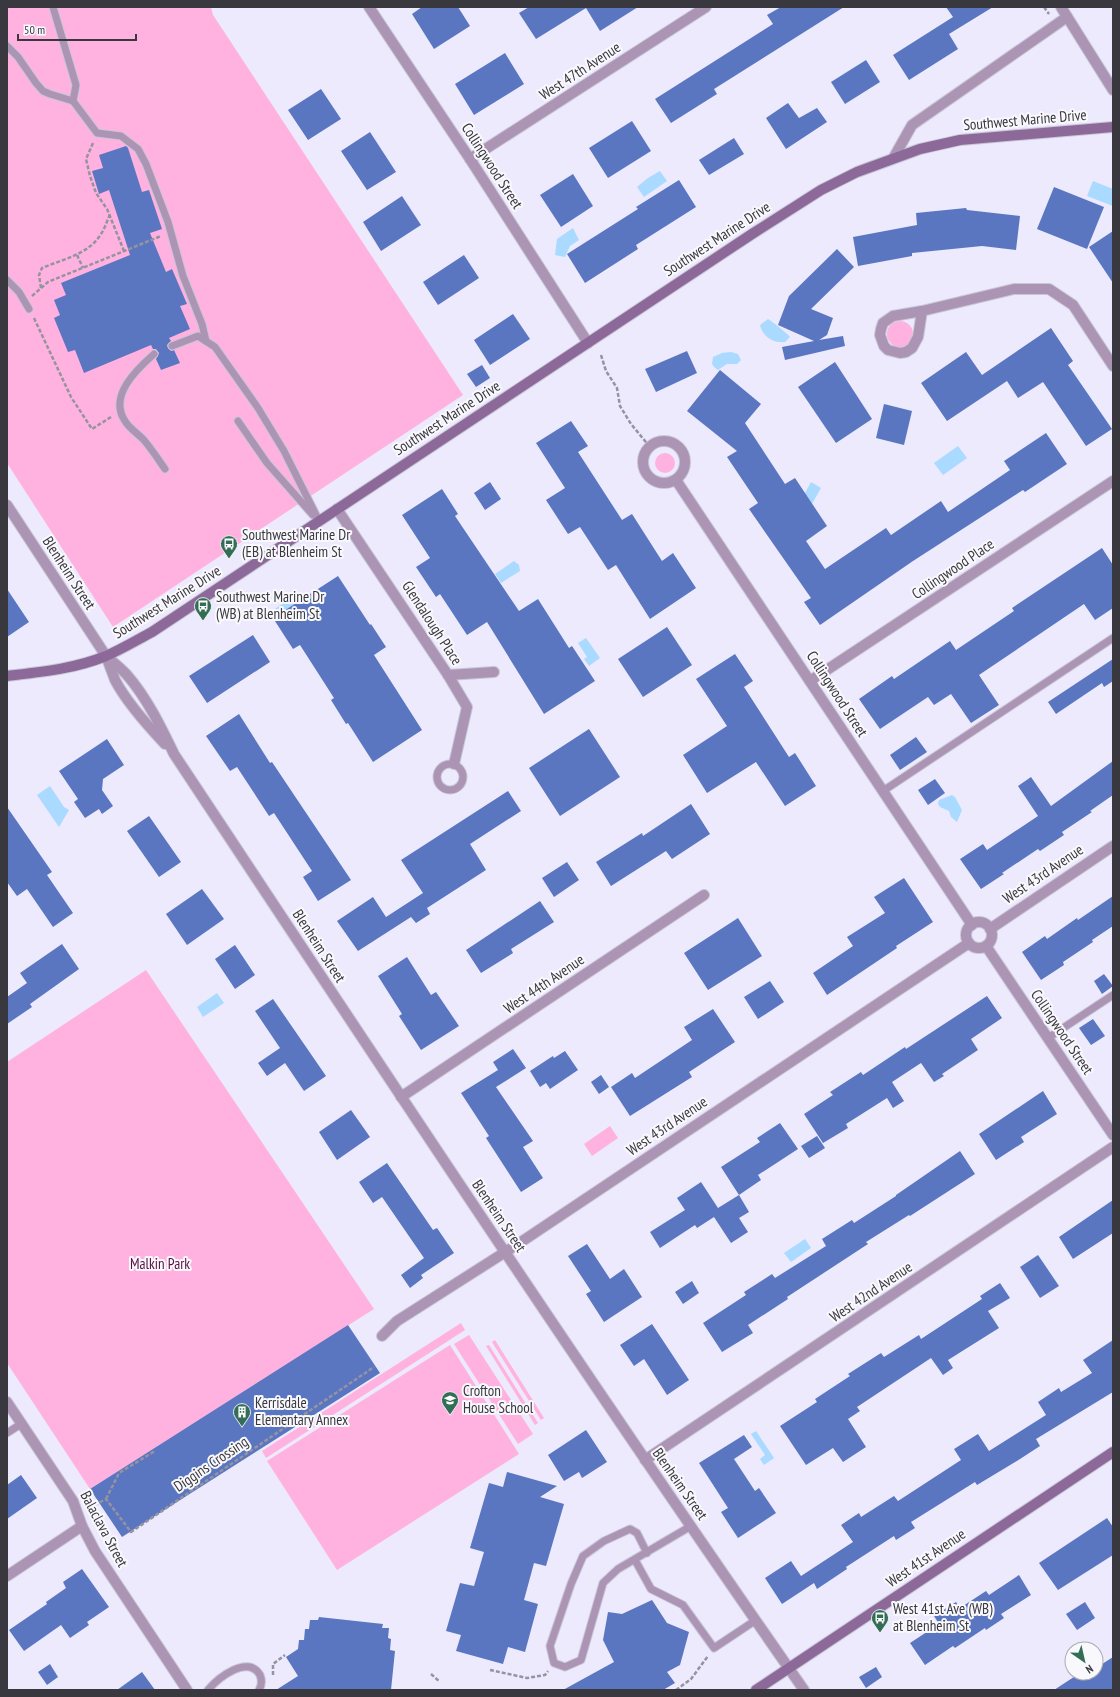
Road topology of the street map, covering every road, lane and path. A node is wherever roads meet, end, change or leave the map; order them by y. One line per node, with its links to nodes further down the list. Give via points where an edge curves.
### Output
1 (53, 7): 10 (lane, via 76,85)
2 (369, 7): 14 (street, Collingwood Street)
3 (706, 7): 14 (street, West 47th Avenue)
4 (1044, 7): 6 (path)
5 (1060, 7): 7 (street)
6 (1049, 15)
7 (1067, 17): 9 (street); 13 (street, Southwest Marine Drive, via 912,125)
8 (7, 46): 10 (lane, via 43,91)
9 (1113, 90)
10 (73, 101): 12 (lane)
11 (1113, 128): 13 (main road, Southwest Marine Drive, via 960,140)
12 (97, 133): 15 (path, via 86,159 96,193); 16 (lane, via 121,136 138,149)
13 (894, 157): 25 (main road, Southwest Marine Drive, via 821,190)
14 (470, 159): 25 (street, Collingwood Street)
15 (110, 214): 17 (path); 18 (path, via 96,242)
16 (171, 232): 17 (path); 24 (lane, via 183,276)
17 (124, 251): 19 (path)
18 (77, 255): 19 (path); 21 (path, via 42,268 39,275)
19 (83, 268): 21 (path, via 48,282)
20 (7, 280): 22 (lane, via 19,292)
21 (41, 288): 22 (path, via 30,298)
22 (29, 309): 30 (path, via 71,397 92,429)
23 (922, 311): 23 (street, via 893,316 883,323 880,335 888,350 900,353 912,348 918,337); 29 (street, via 1014,289 1049,289 1073,304)
24 (206, 341): 26 (lane, via 198,336); 38 (lane, via 214,347 258,408 284,451)
25 (588, 343): 37 (main road, Southwest Marine Drive)
26 (172, 346)
27 (154, 354): 30 (lane, via 130,378 123,391)
28 (601, 355): 32 (path, via 606,371 617,388 620,406)
29 (1113, 366)
30 (120, 411): 33 (lane, via 125,421 144,440)
31 (238, 421): 38 (lane, via 267,462)
32 (650, 446): 34 (street, via 643,466 650,478 662,483); 34 (street, via 656,442 672,442 683,452 685,467)
33 (165, 469)
34 (676, 480): 44 (street, Collingwood Street)
35 (1113, 481): 44 (street, Collingwood Place)
36 (7, 505): 40 (street, Blenheim Street)
37 (337, 509): 38 (main road, Southwest Marine Drive); 42 (street, Glendalough Place)
38 (318, 521): 40 (main road, Southwest Marine Drive, via 152,632)
39 (1113, 638): 46 (lane)
40 (106, 656): 43 (main road, Southwest Marine Drive, via 54,671); 55 (street, Blenheim Street, via 115,680 128,700 174,754)
41 (494, 672): 42 (street)
42 (448, 675): 45 (street, Glendalough Place, via 467,707)
43 (7, 676)
44 (810, 681): 46 (street, Collingwood Street)
45 (454, 764)
46 (883, 791): 49 (street, Collingwood Street)
47 (1113, 846): 50 (street, West 43rd Avenue)
48 (704, 895): 55 (street, West 44th Avenue)
49 (972, 925): 50 (street, via 982,923); 51 (street, via 967,934)
50 (990, 929): 52 (street, via 992,938)
51 (969, 943): 52 (street, via 977,948); 58 (street, West 43rd Avenue)
52 (986, 946): 54 (street, Collingwood Street)
53 (1113, 995): 54 (lane)
54 (1048, 1038): 56 (street, Collingwood Street)
55 (401, 1097): 58 (street, Blenheim Street)
56 (1113, 1135)
57 (1113, 1148): 66 (street, West 42nd Avenue)
58 (505, 1252): 59 (street, West 43rd Avenue, via 397,1321); 66 (street, Blenheim Street)
59 (382, 1336)
60 (374, 1367): 67 (path, Diggins Crossing, via 131,1532)
61 (7, 1402): 62 (street, Balaclava Street)
62 (21, 1424): 63 (lane); 69 (street, Balaclava Street, via 73,1501)
63 (7, 1433)
64 (155, 1450): 67 (path, via 118,1473)
65 (1113, 1452): 78 (main road, West 41st Avenue)
66 (645, 1460): 70 (street, Blenheim Street)
67 (106, 1499): 68 (path)
68 (89, 1508)
69 (82, 1526): 73 (street); 83 (street, Balaclava Street, via 95,1551)
70 (691, 1526): 71 (lane); 74 (street, Blenheim Street)
71 (647, 1553): 72 (lane); 77 (lane, via 637,1533 630,1529 604,1541 583,1556 550,1646)
72 (635, 1560): 75 (lane, via 651,1589 683,1605); 77 (lane, via 618,1569 603,1582 581,1660 565,1667)
73 (7, 1576)
74 (756, 1620): 75 (lane); 78 (street, Blenheim Street)
75 (714, 1648): 86 (path, via 692,1679)
76 (285, 1655): 81 (path, via 274,1664)
77 (554, 1663): 79 (path, via 545,1675 527,1678)
78 (789, 1668): 87 (main road, West 41st Avenue); 88 (street, Blenheim Street)
79 (490, 1670)
80 (431, 1674): 82 (path)
81 (272, 1678)
82 (440, 1682)
83 (187, 1690)
84 (208, 1690): 85 (lane, via 214,1683 243,1666 256,1670 262,1682)
85 (259, 1690)
86 (676, 1690)
87 (756, 1690)
88 (804, 1690)

